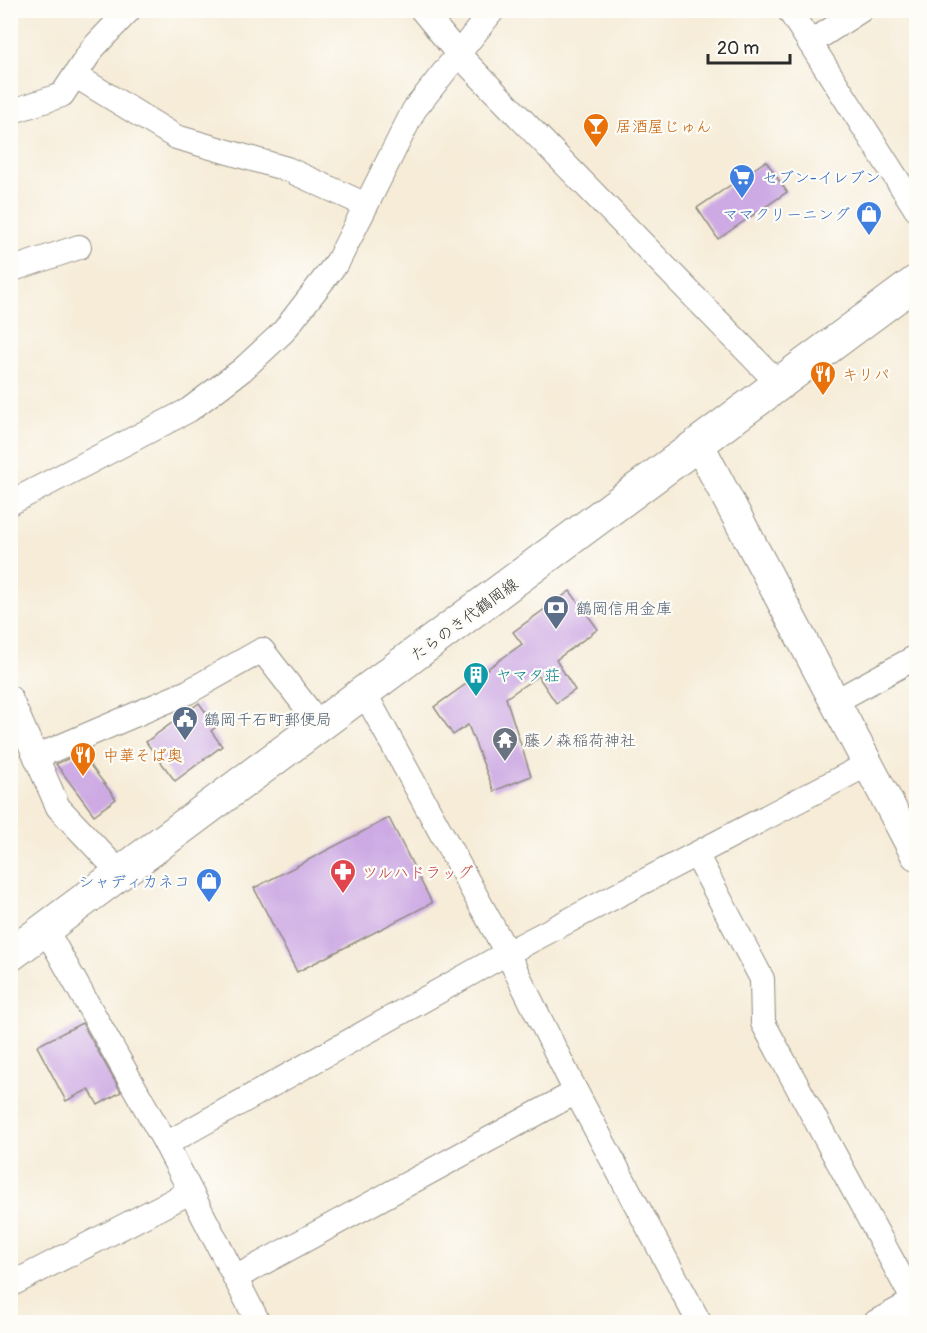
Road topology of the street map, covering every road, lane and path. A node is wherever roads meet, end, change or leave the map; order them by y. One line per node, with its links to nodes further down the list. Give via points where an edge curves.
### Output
1 (129, 10): 8 (street, via 93,48)
2 (422, 10): 7 (street)
3 (493, 10): 7 (street)
4 (789, 10): 6 (street)
5 (861, 10): 6 (street)
6 (810, 43): 11 (street)
7 (459, 55): 10 (street, via 414,110); 15 (street)
8 (76, 76): 9 (street, via 62,95); 10 (street, via 176,137 286,169)
9 (10, 112)
10 (366, 205): 17 (street, via 338,261 283,332 242,370 189,410)
11 (916, 209)
12 (79, 246): 13 (street)
13 (10, 270)
14 (916, 282): 15 (main road, たらのき代鶴岡線)
15 (780, 385): 16 (main road, たらのき代鶴岡線)
16 (699, 445): 19 (main road, たらのき代鶴岡線); 21 (street)
17 (10, 503)
18 (916, 657): 21 (street)
19 (364, 692): 22 (main road, たらのき代鶴岡線); 29 (street)
20 (10, 698): 23 (street)
21 (836, 701): 24 (street)
22 (320, 725): 23 (street, via 262,650 188,692); 27 (main road, たらのき代鶴岡線)
23 (36, 757): 27 (street, via 58,807)
24 (868, 764): 25 (street); 26 (street)
25 (696, 854): 29 (street); 36 (street, via 762,979 763,1023)
26 (916, 855)
27 (121, 874): 28 (main road, たらのき代鶴岡線)
28 (46, 930): 30 (main road, たらのき代鶴岡線); 32 (street)
29 (507, 953): 31 (street); 32 (street)
30 (10, 955)
31 (576, 1092): 34 (street); 38 (street)
32 (166, 1144): 33 (street)
33 (190, 1192): 34 (street); 35 (street)
34 (235, 1278): 37 (street)
35 (10, 1285)
36 (915, 1301): 39 (street)
37 (258, 1323)
38 (699, 1323)
39 (876, 1323)

